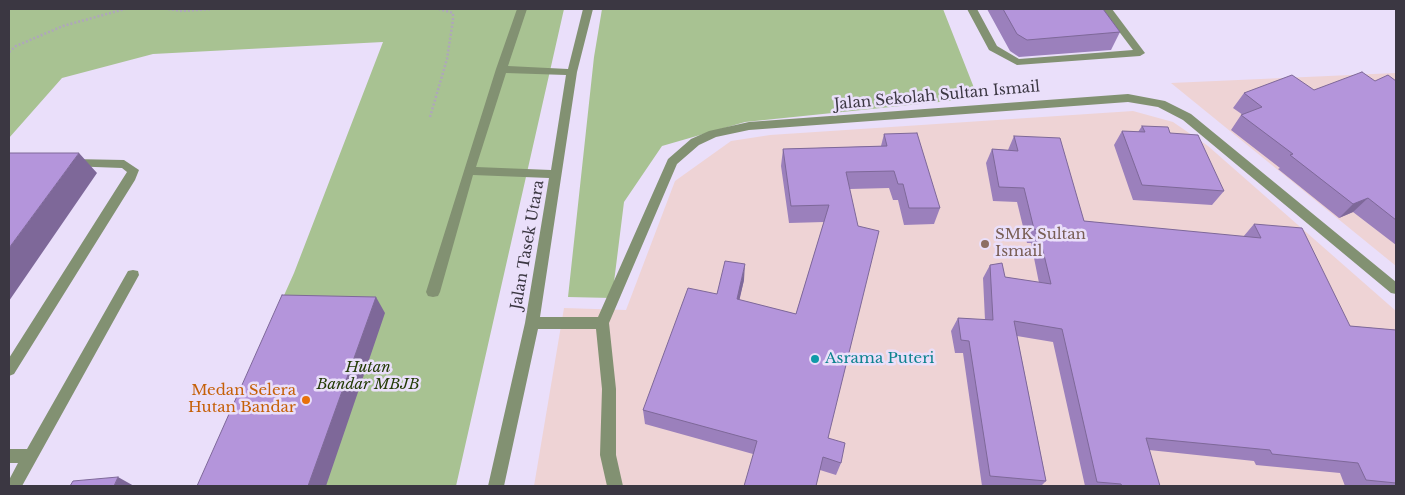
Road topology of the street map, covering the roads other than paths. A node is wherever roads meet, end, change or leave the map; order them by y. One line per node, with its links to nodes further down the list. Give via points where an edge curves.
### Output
1 (522, 9): 5 (street)
2 (588, 9): 6 (street, Jalan Tasek Utara)
3 (972, 9): 4 (street, via 994,48 1017,62 1140,53)
4 (1107, 9)
5 (501, 69): 6 (street); 8 (street)
6 (572, 72): 9 (street, Jalan Tasek Utara)
7 (58, 163): 15 (street, via 116,163 128,165 133,170)
8 (469, 171): 9 (street); 12 (street)
9 (557, 174): 13 (street, Jalan Tasek Utara)
10 (133, 275): 17 (street)
11 (1396, 289): 14 (street, Jalan Sekolah Sultan Ismail, via 1187,117 1161,104 1128,98 748,126 713,134 695,142 672,162)
12 (433, 292)
13 (532, 323): 14 (street); 19 (street, Jalan Tasek Utara)
14 (602, 323): 20 (street, via 609,390 608,455)
15 (9, 370)
16 (9, 456): 17 (street)
17 (31, 456): 18 (street)
18 (14, 486)
19 (496, 486)
20 (615, 486)

